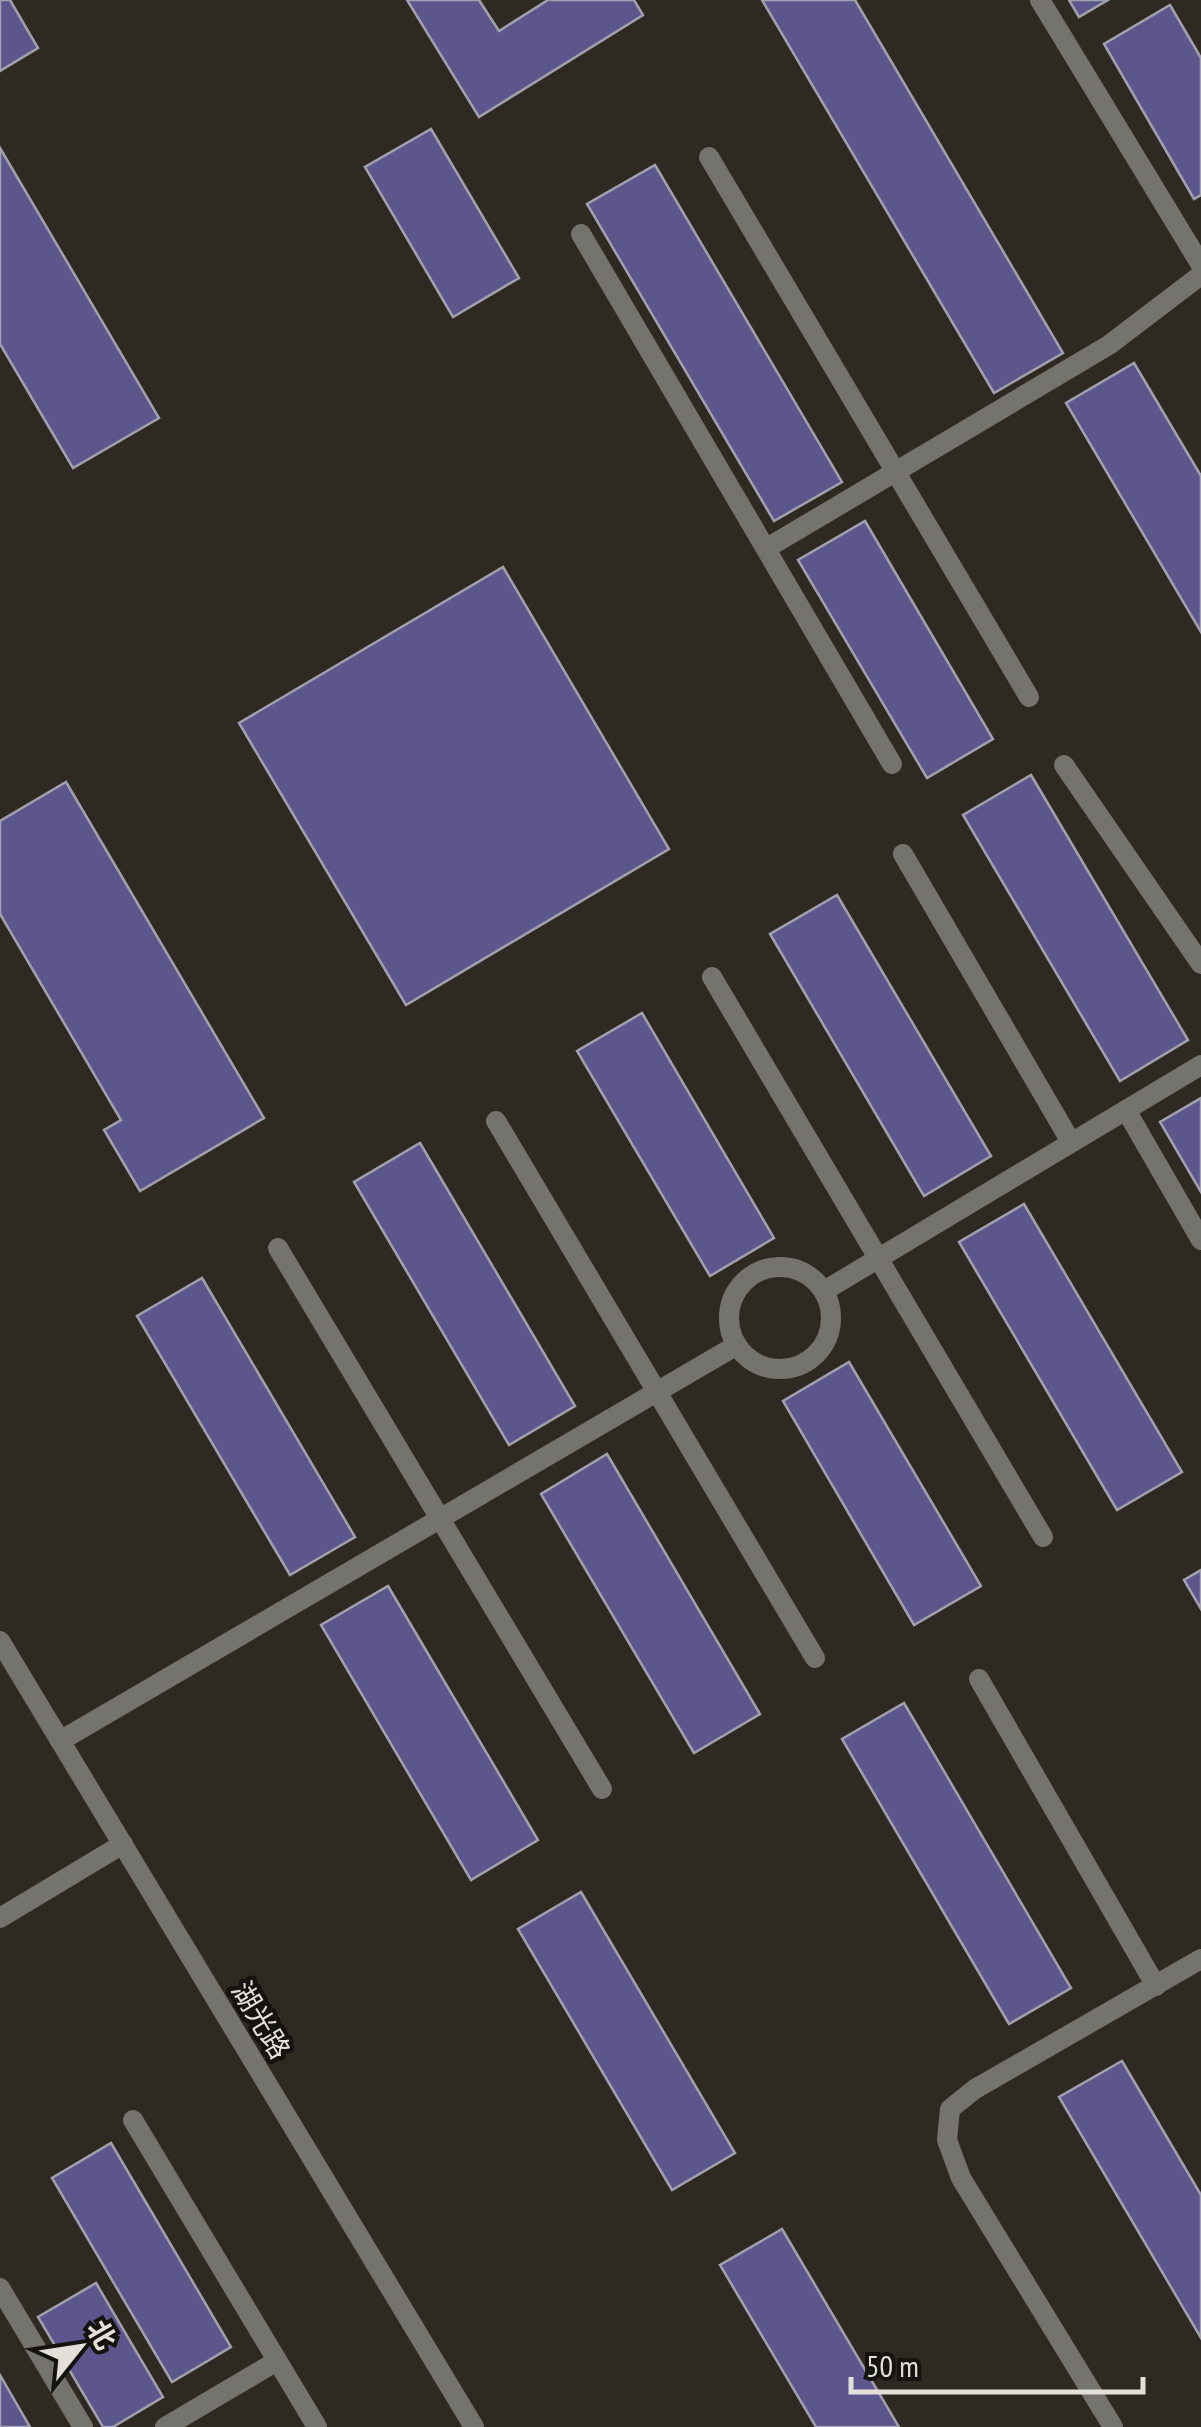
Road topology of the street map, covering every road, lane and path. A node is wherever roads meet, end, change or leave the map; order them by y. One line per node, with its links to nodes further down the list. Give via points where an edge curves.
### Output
1 (1040, 0): 4 (street)
2 (708, 157): 6 (street)
3 (581, 234): 7 (street)
4 (1201, 265)
5 (1201, 275): 6 (street, via 1109,345)
6 (896, 473): 7 (street); 8 (street)
7 (767, 548): 9 (street)
8 (1028, 697)
9 (892, 764)
10 (1064, 764): 12 (street)
11 (903, 854): 17 (street)
12 (1201, 964)
13 (712, 977): 20 (street)
14 (1201, 1065): 15 (street)
15 (1126, 1110): 17 (street); 18 (street)
16 (496, 1121): 23 (street)
17 (1071, 1142): 20 (street)
18 (1201, 1240)
19 (278, 1248): 24 (street)
20 (878, 1259): 21 (street); 25 (street)
21 (824, 1291): 22 (street, via 831,1325 817,1354 804,1363 767,1367); 22 (street, via 814,1279 781,1266 748,1278 730,1308)
22 (737, 1345): 23 (street)
23 (657, 1392): 24 (street); 27 (street)
24 (440, 1519): 29 (street); 30 (street)
25 (1043, 1538)
26 (0, 1641): 29 (street, 湖光路)
27 (815, 1658)
28 (979, 1680): 34 (street)
29 (60, 1741): 31 (street, 湖光路)
30 (602, 1789)
31 (123, 1844): 32 (street); 41 (street, 湖光路)
32 (0, 1918)
33 (1201, 1960): 34 (street)
34 (1156, 1986): 42 (street, via 950,2108 947,2140 961,2178)
35 (133, 2120): 37 (street)
36 (0, 2288): 38 (street)
37 (277, 2361): 39 (street); 40 (street)
38 (83, 2427)
39 (164, 2427)
40 (316, 2427)
41 (474, 2427)
42 (1113, 2427)

